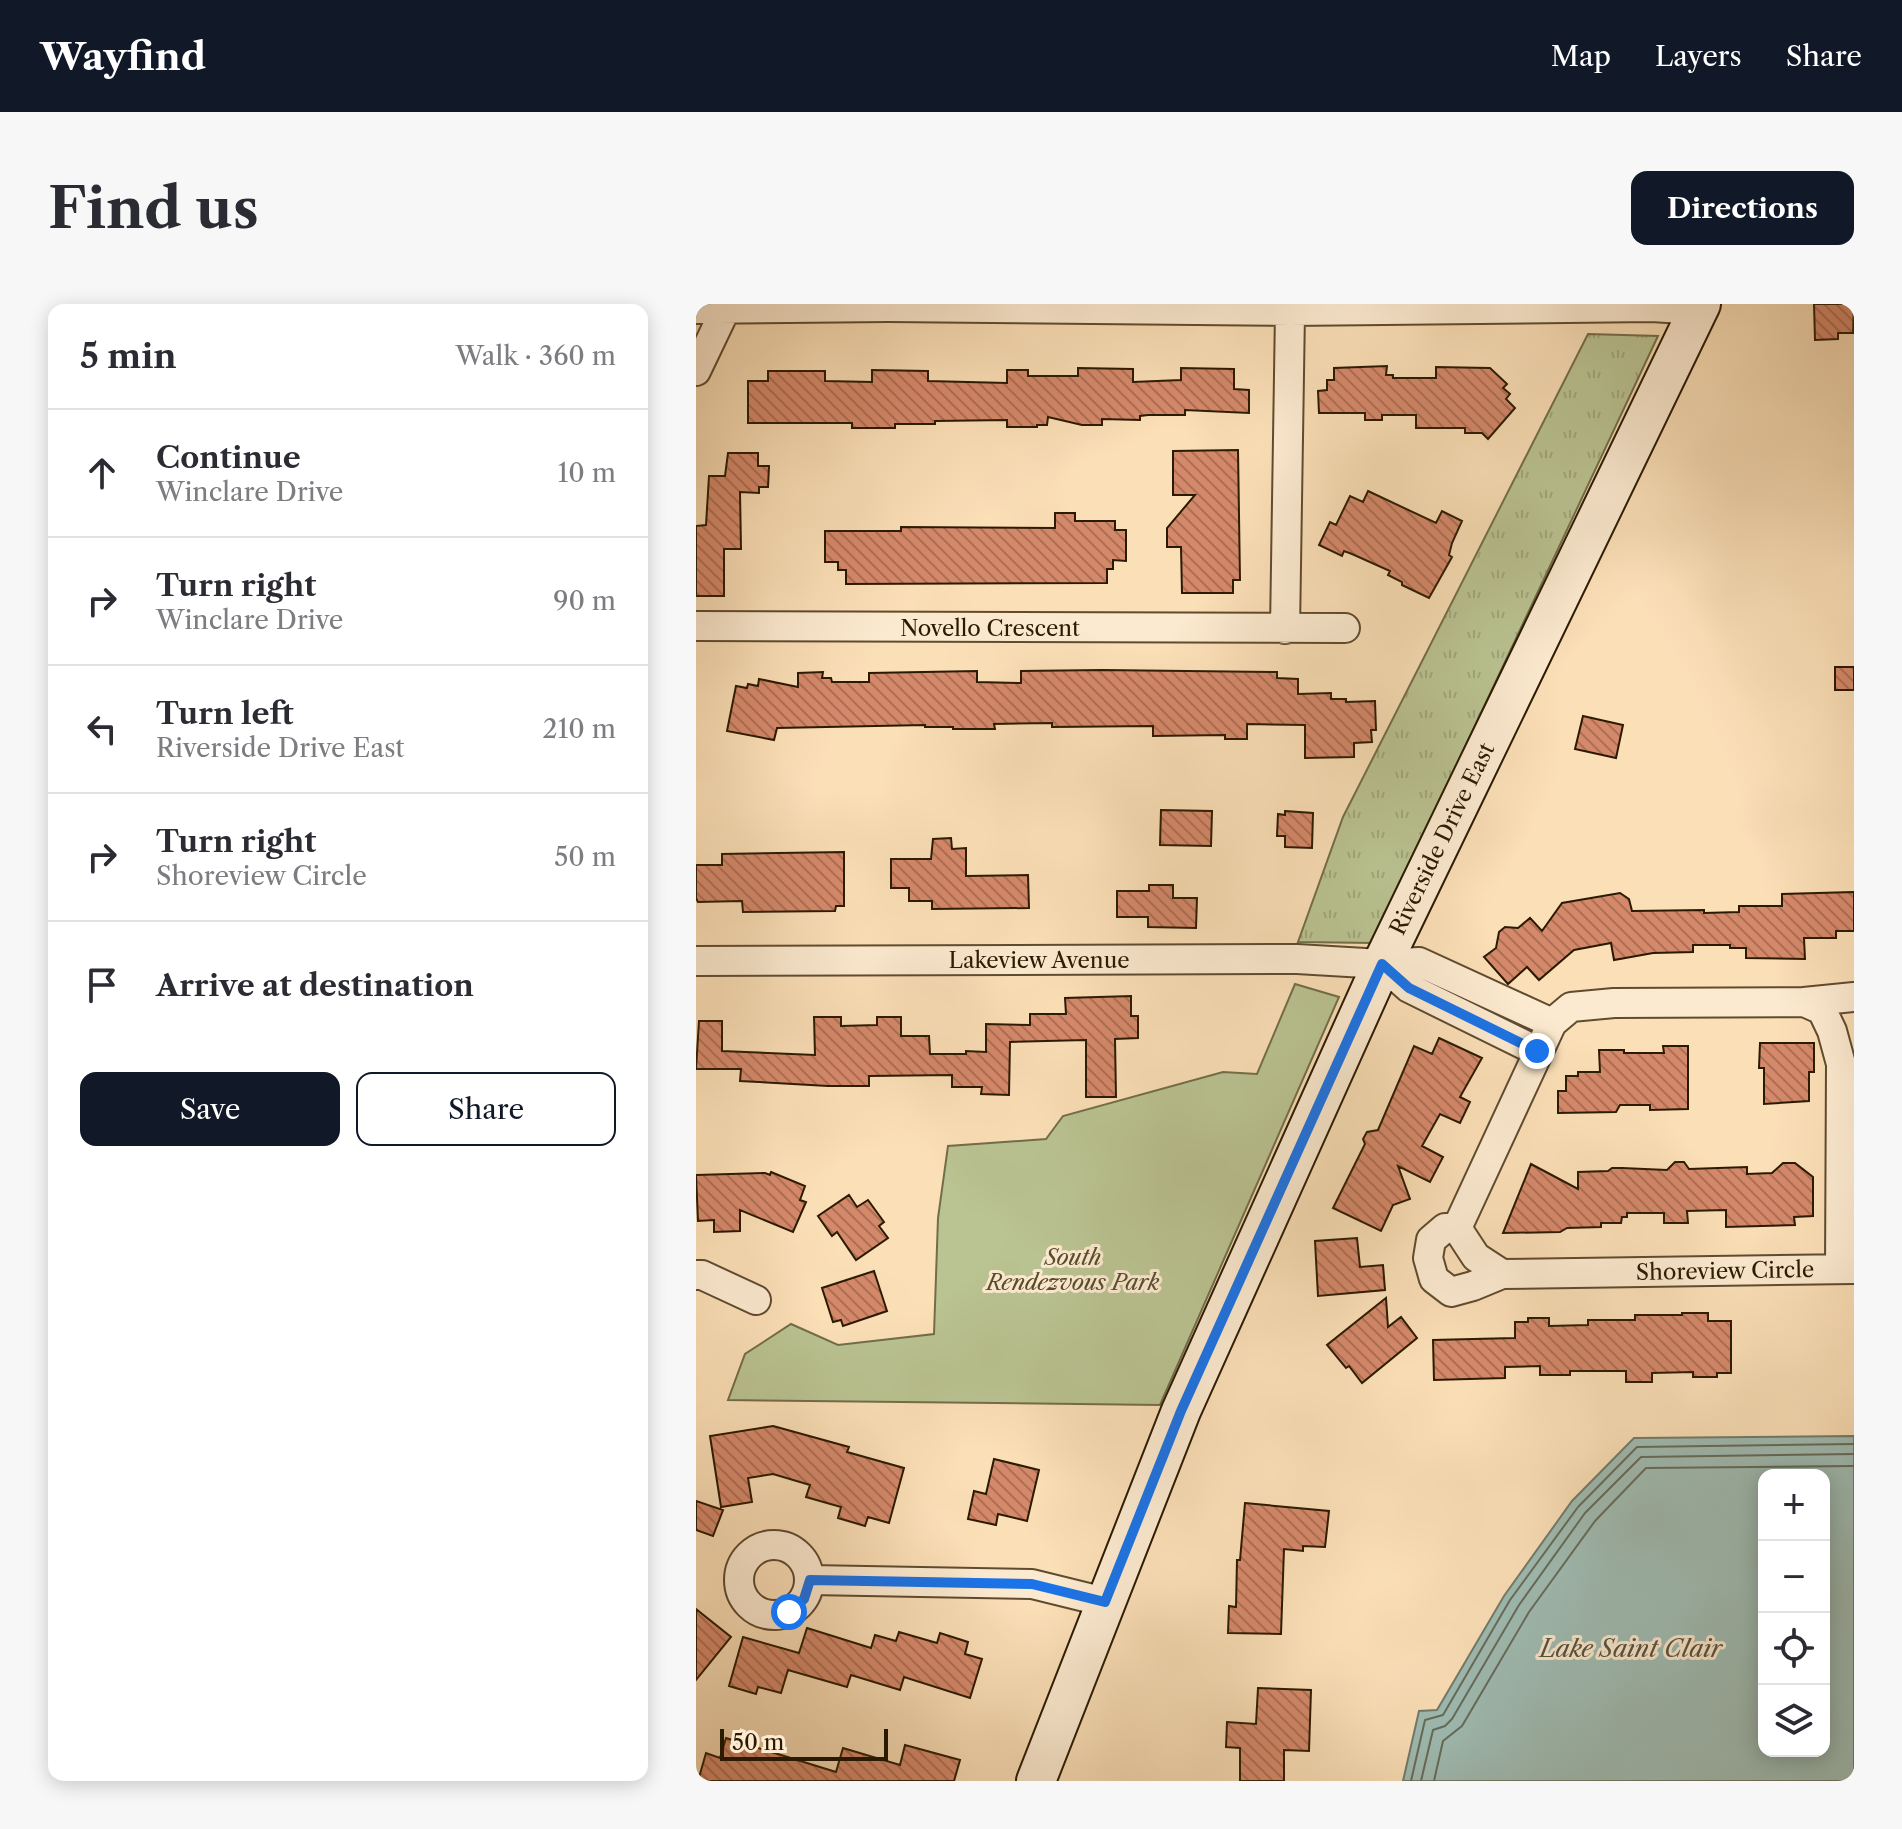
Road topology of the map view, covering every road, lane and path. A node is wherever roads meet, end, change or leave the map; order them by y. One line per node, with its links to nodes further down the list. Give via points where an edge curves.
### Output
1 (727, 306): 3 (street); 4 (street); 5 (street)
2 (1699, 307): 4 (street); 10 (main road, Riverside Drive East)
3 (696, 309)
4 (1290, 311): 8 (street)
5 (696, 371)
6 (696, 626): 8 (street, Novello Crescent)
7 (1345, 628): 8 (street, Novello Crescent)
8 (1285, 629)
9 (696, 961): 10 (street, Lakeview Avenue, via 1297,959)
10 (1382, 964): 13 (street, via 1419,962); 14 (street, via 1409,988); 22 (main road, Riverside Drive East, via 1181,1411)
11 (1854, 997): 12 (street)
12 (1804, 1002): 13 (street, via 1614,1003 1571,1007); 15 (street, Shoreview Circle, via 1822,1010)
13 (1552, 1023): 14 (street, Shoreview Circle)
14 (1537, 1051): 16 (street, Shoreview Circle)
15 (1848, 1059): 17 (street, Shoreview Circle)
16 (1457, 1228): 18 (street, via 1476,1257); 18 (street, Shoreview Circle, via 1445,1228 1431,1240 1428,1258 1434,1279 1451,1292)
17 (1847, 1269): 18 (street, Shoreview Circle)
18 (1502, 1274)
19 (696, 1275): 20 (street)
20 (756, 1300)
21 (810, 1580): 22 (street, via 1032,1584)
22 (1105, 1602): 23 (main road, Riverside Drive East)
23 (1036, 1781)

